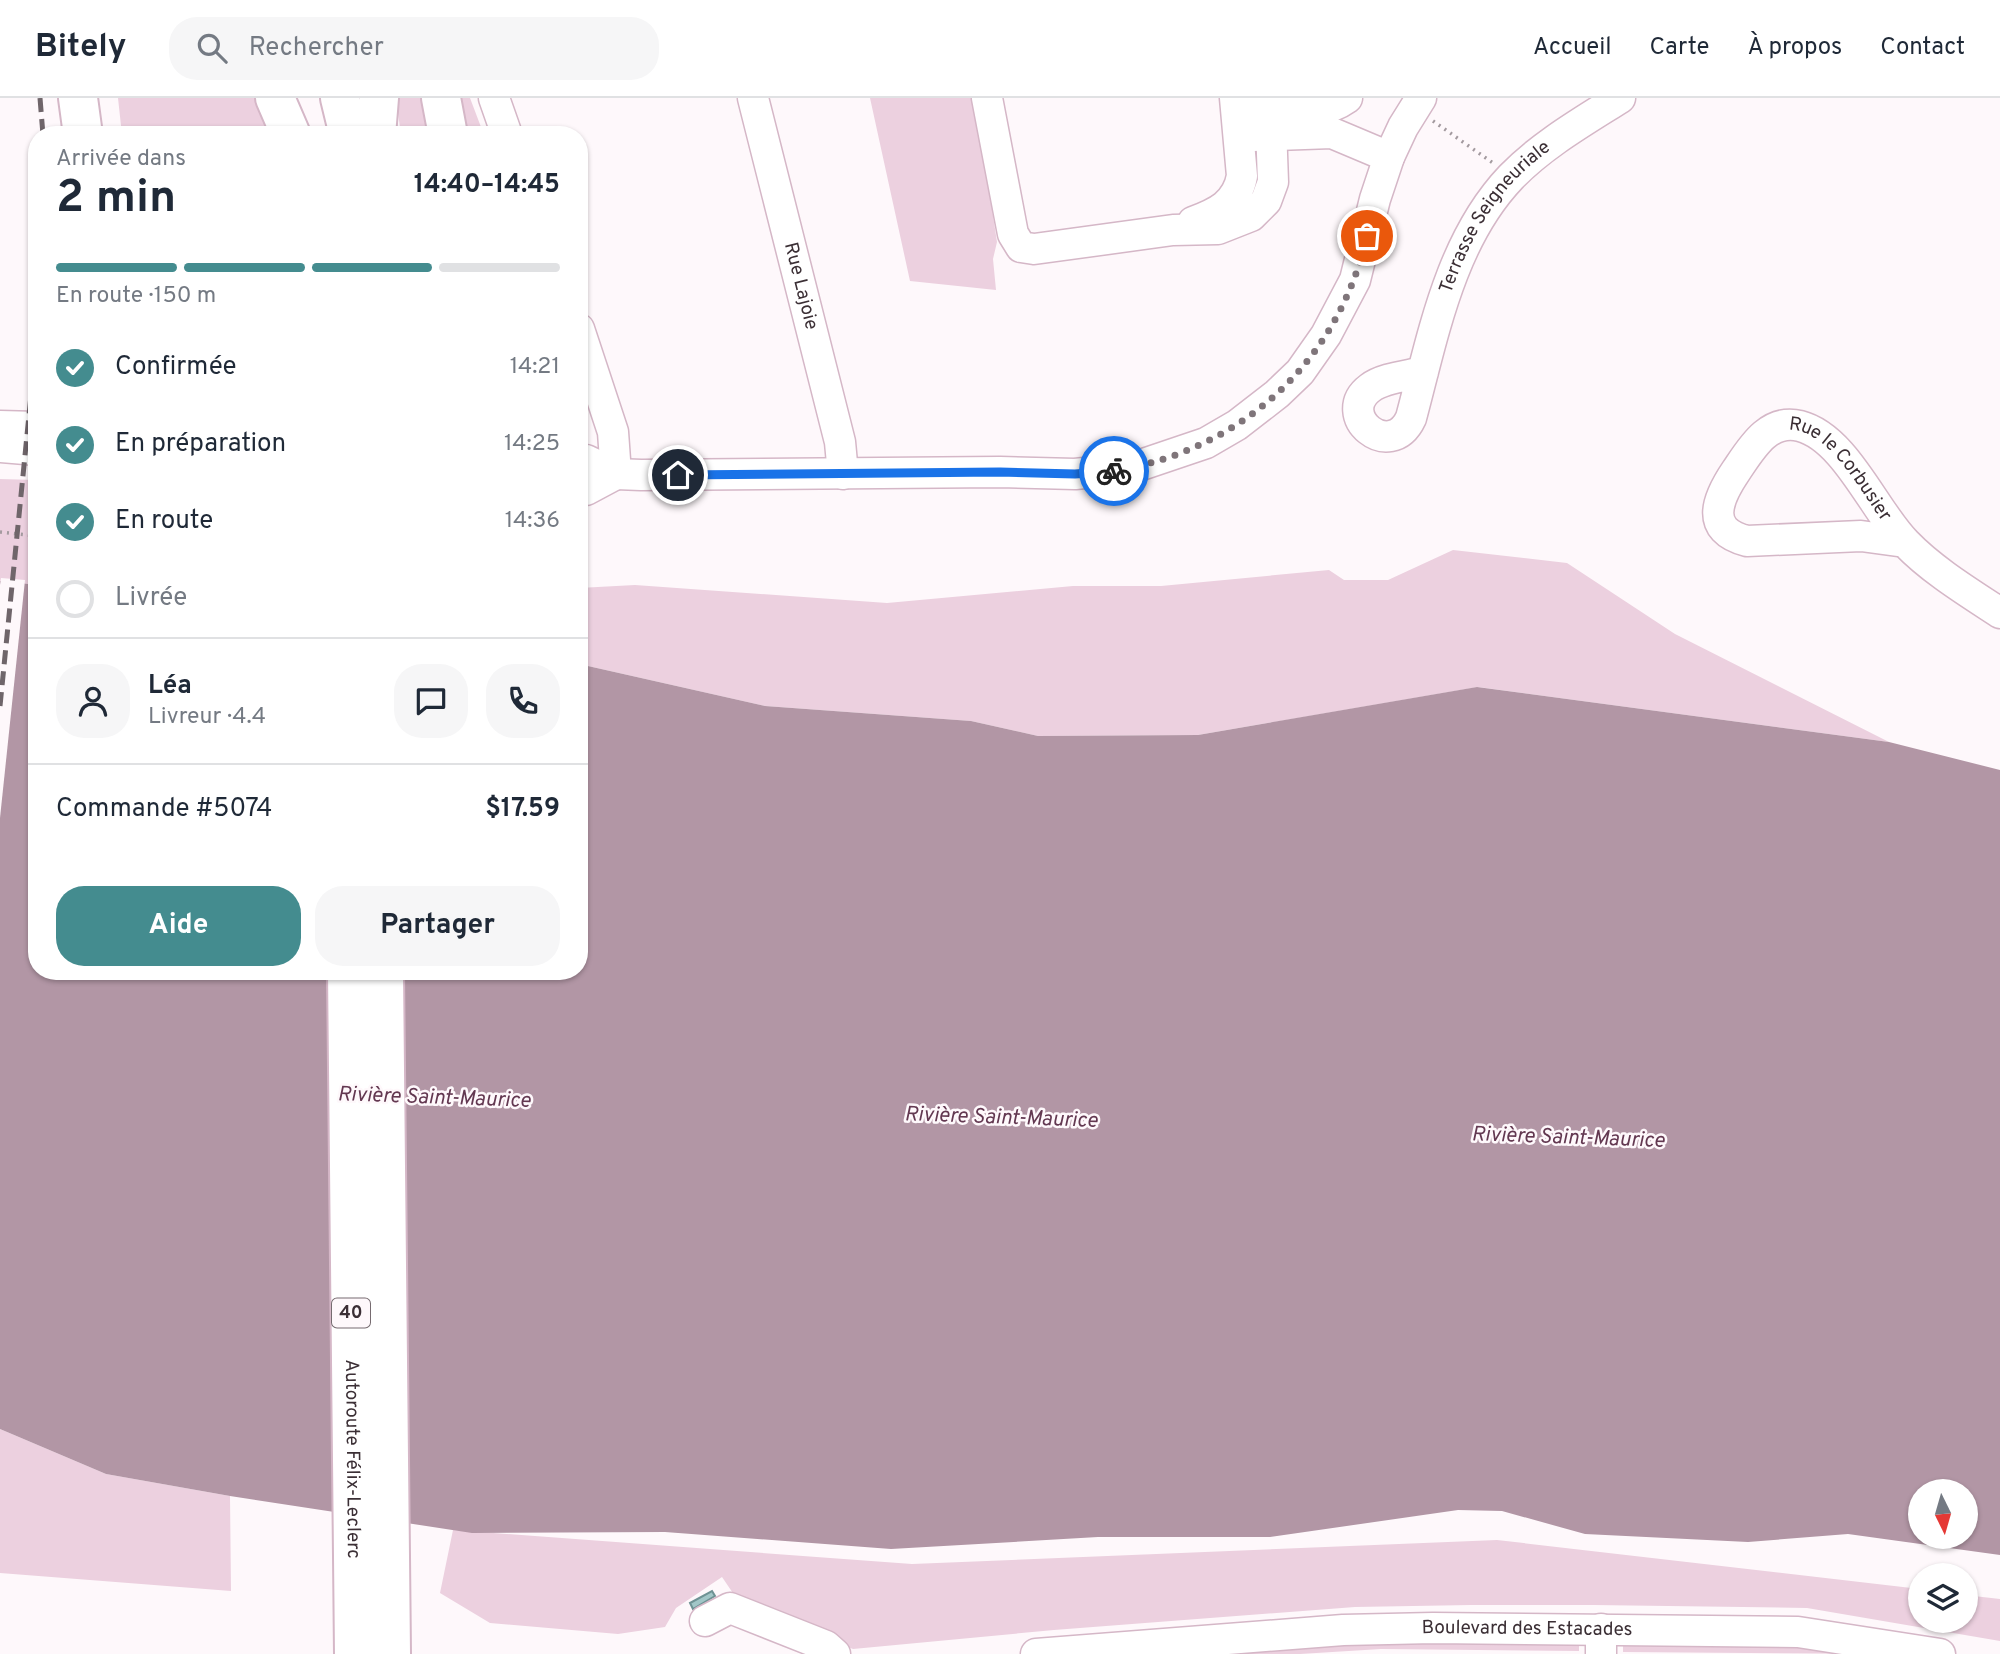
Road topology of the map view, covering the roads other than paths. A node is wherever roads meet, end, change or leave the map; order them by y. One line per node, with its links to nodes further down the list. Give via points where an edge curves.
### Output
1 (78, 98): 16 (highway)
2 (104, 98): 17 (highway)
3 (275, 98): 18 (highway)
4 (297, 98): 19 (highway)
5 (340, 98): 20 (highway)
6 (379, 98): 21 (highway)
7 (441, 98): 22 (highway)
8 (494, 98): 23 (street)
9 (752, 98): 36 (street, Rue Lajoie, via 840,442)
10 (987, 98): 25 (street, via 1011,228 1021,247 1218,229)
11 (1347, 98): 14 (street, via 1318,111)
12 (1422, 98): 24 (street)
13 (1620, 98): 28 (street, Terrasse Seigneuriale, via 1527,162 1490,205 1452,276)
14 (1271, 115): 15 (street); 24 (street); 25 (street, via 1273,182 1266,201)
15 (1237, 116): 25 (street)
16 (82, 126)
17 (108, 126)
18 (287, 126)
19 (304, 126)
20 (347, 126)
21 (377, 126)
22 (446, 126)
23 (504, 126)
24 (1389, 157): 36 (street, via 1355,279 1326,335 1283,388 1222,434 1145,465 1112,471)
25 (1241, 208)
26 (588, 353): 27 (street)
27 (592, 364): 29 (street); 35 (street, via 613,432)
28 (1423, 372)
29 (588, 373)
30 (0, 426): 31 (street)
31 (28, 428)
32 (0, 447): 33 (street)
33 (28, 449)
34 (588, 461): 35 (street)
35 (616, 474): 36 (street); 37 (street)
36 (843, 474)
37 (588, 489)
38 (1905, 542): 38 (street, Rue le Corbusier, via 1830,442 1797,425 1784,425 1762,436 1720,497 1721,526 1747,541 1861,536); 39 (street, Rue le Corbusier)
39 (2000, 613)
40 (347, 980): 45 (highway, Autoroute Félix-Leclerc / 40)
41 (384, 980): 46 (highway, Autoroute Félix-Leclerc / 40)
42 (718, 1607): 47 (street, via 825,1646)
43 (1601, 1642): 44 (street, Boulevard des Estacades, via 1343,1630); 49 (street, Boulevard des Estacades, via 1798,1632)
44 (1114, 1651): 48 (street, Boulevard des Estacades)
45 (354, 1654)
46 (391, 1654)
47 (835, 1654)
48 (1036, 1654)
49 (1940, 1654)

